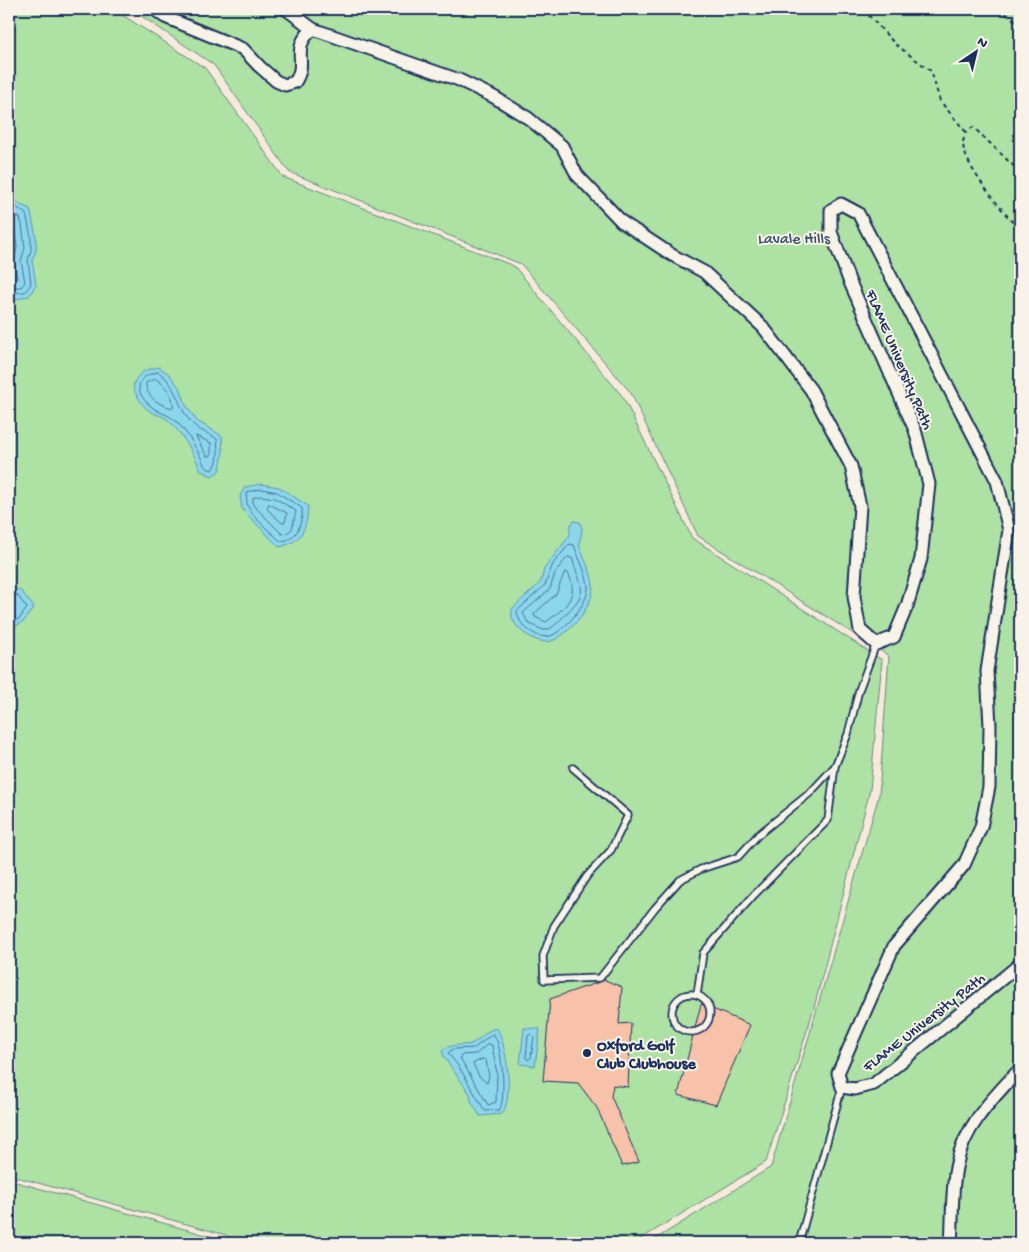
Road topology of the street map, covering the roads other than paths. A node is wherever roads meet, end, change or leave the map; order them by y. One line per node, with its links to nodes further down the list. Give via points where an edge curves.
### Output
1 (154, 9): 3 (street, via 164,17 243,49 285,85 295,82 301,73 302,37)
2 (286, 9): 3 (street)
3 (312, 29): 4 (street, via 459,80 528,118 562,146 577,175 622,222 704,272 763,327 811,390 851,466 860,506 854,597 860,630)
4 (876, 644): 5 (lane); 10 (street, FLAME University Path, via 894,637 907,606 921,559 929,484 916,430 831,232 832,210 841,204 858,212 973,433 997,481 1009,530 987,671 989,787 981,827 964,865 894,946 838,1073)
5 (835, 766): 6 (lane, via 810,793 758,835 738,857 680,880 600,978 544,980 543,956 554,926 588,876 611,850 628,815); 8 (lane, via 828,820 754,895 703,953)
6 (574, 768)
7 (1020, 964): 10 (street, FLAME University Path, via 874,1084)
8 (697, 995): 8 (lane, via 684,995 674,1004 673,1018 681,1029 694,1032 708,1021 707,1002)
9 (1020, 1069): 12 (street, via 971,1128 957,1163)
10 (842, 1087): 11 (lane)
11 (799, 1243)
12 (951, 1243)

